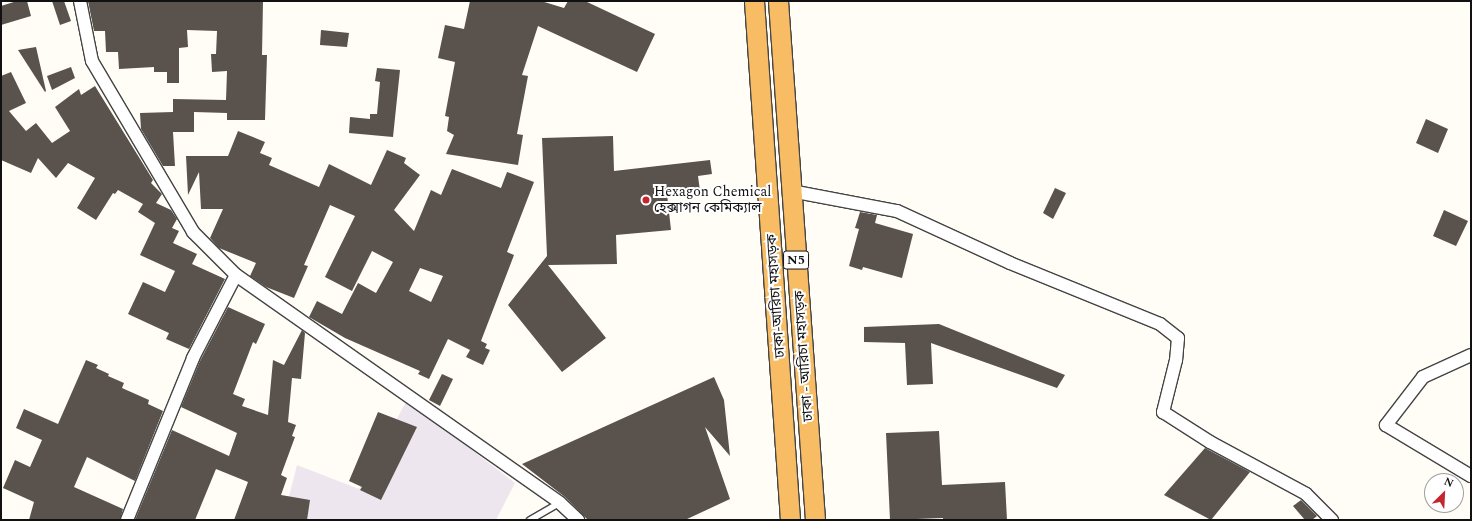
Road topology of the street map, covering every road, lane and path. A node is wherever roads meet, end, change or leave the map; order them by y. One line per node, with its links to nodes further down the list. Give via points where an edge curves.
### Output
1 (80, 1): 5 (street, via 92,61 193,232)
2 (754, 1): 12 (highway, ঢাকা-আরিচা মহাসড়ক / N5)
3 (778, 1): 4 (highway, ঢাকা - আরিচা মহাসড়ক / N5)
4 (791, 191): 13 (highway, ঢাকা - আরিচা মহাসড়ক / N5); 14 (street, via 897,211 1010,263 1160,324 1178,338 1176,360 1163,412 1210,442 1306,494)
5 (236, 275): 8 (street); 9 (street, via 193,358)
6 (1471, 355): 7 (street, via 1423,377 1386,425)
7 (1471, 476)
8 (560, 503): 10 (lane); 11 (street)
9 (127, 520)
10 (530, 520)
11 (578, 520)
12 (790, 520)
13 (815, 520)
14 (1332, 520)

